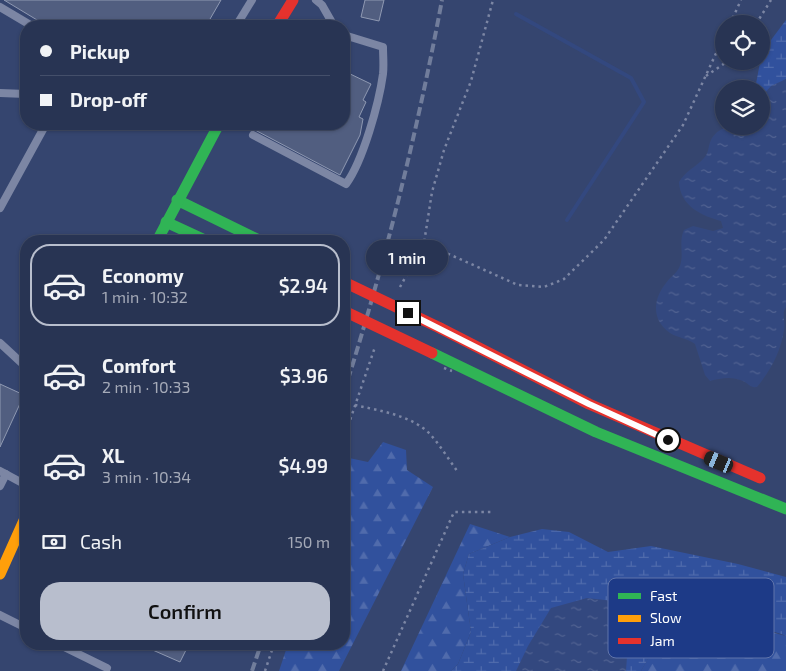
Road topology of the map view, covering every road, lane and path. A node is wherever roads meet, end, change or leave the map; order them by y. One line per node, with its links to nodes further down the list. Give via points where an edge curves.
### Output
1 (252, 0): 11 (lane)
2 (293, 0): 12 (main road)
3 (316, 0): 13 (lane)
4 (492, 0): 29 (path, via 471,81 444,150 432,192)
5 (741, 0): 8 (path)
6 (771, 0): 9 (path)
7 (0, 7): 10 (lane)
8 (734, 15)
9 (762, 15)
10 (22, 20)
11 (240, 20)
12 (281, 20)
13 (331, 20)
14 (350, 37): 22 (lane, via 383,47 383,73 363,148 354,173 346,184)
15 (715, 55): 17 (path)
16 (715, 70): 17 (path)
17 (705, 77): 29 (path, via 683,125 604,240 564,279 544,287 518,285)
18 (0, 93): 19 (lane)
19 (20, 94)
20 (43, 130): 24 (lane)
21 (216, 130): 23 (main road)
22 (252, 135)
23 (177, 200): 25 (main road); 28 (main road)
24 (0, 208)
25 (166, 222): 26 (main road); 27 (main road)
26 (160, 235)
27 (194, 235)
28 (248, 235)
29 (424, 243): 31 (path)
30 (350, 285): 41 (main road, bridge, via 589,404)
31 (397, 293)
32 (350, 314): 43 (main road, bridge, via 596,432)
33 (376, 342): 36 (path)
34 (0, 343): 35 (lane)
35 (20, 361)
36 (355, 405): 37 (path); 38 (path, via 415,423 430,435)
37 (350, 420)
38 (458, 472)
39 (3, 473): 40 (lane); 42 (lane)
40 (20, 482)
41 (773, 484)
42 (0, 486)
43 (786, 509)
44 (493, 512): 53 (path, via 454,512)
45 (20, 525): 46 (main road, via 11,539)
46 (0, 574)
47 (0, 615): 48 (lane)
48 (20, 625)
49 (70, 650): 51 (lane)
50 (272, 650): 52 (path)
51 (107, 668)
52 (265, 671)
53 (382, 671)

